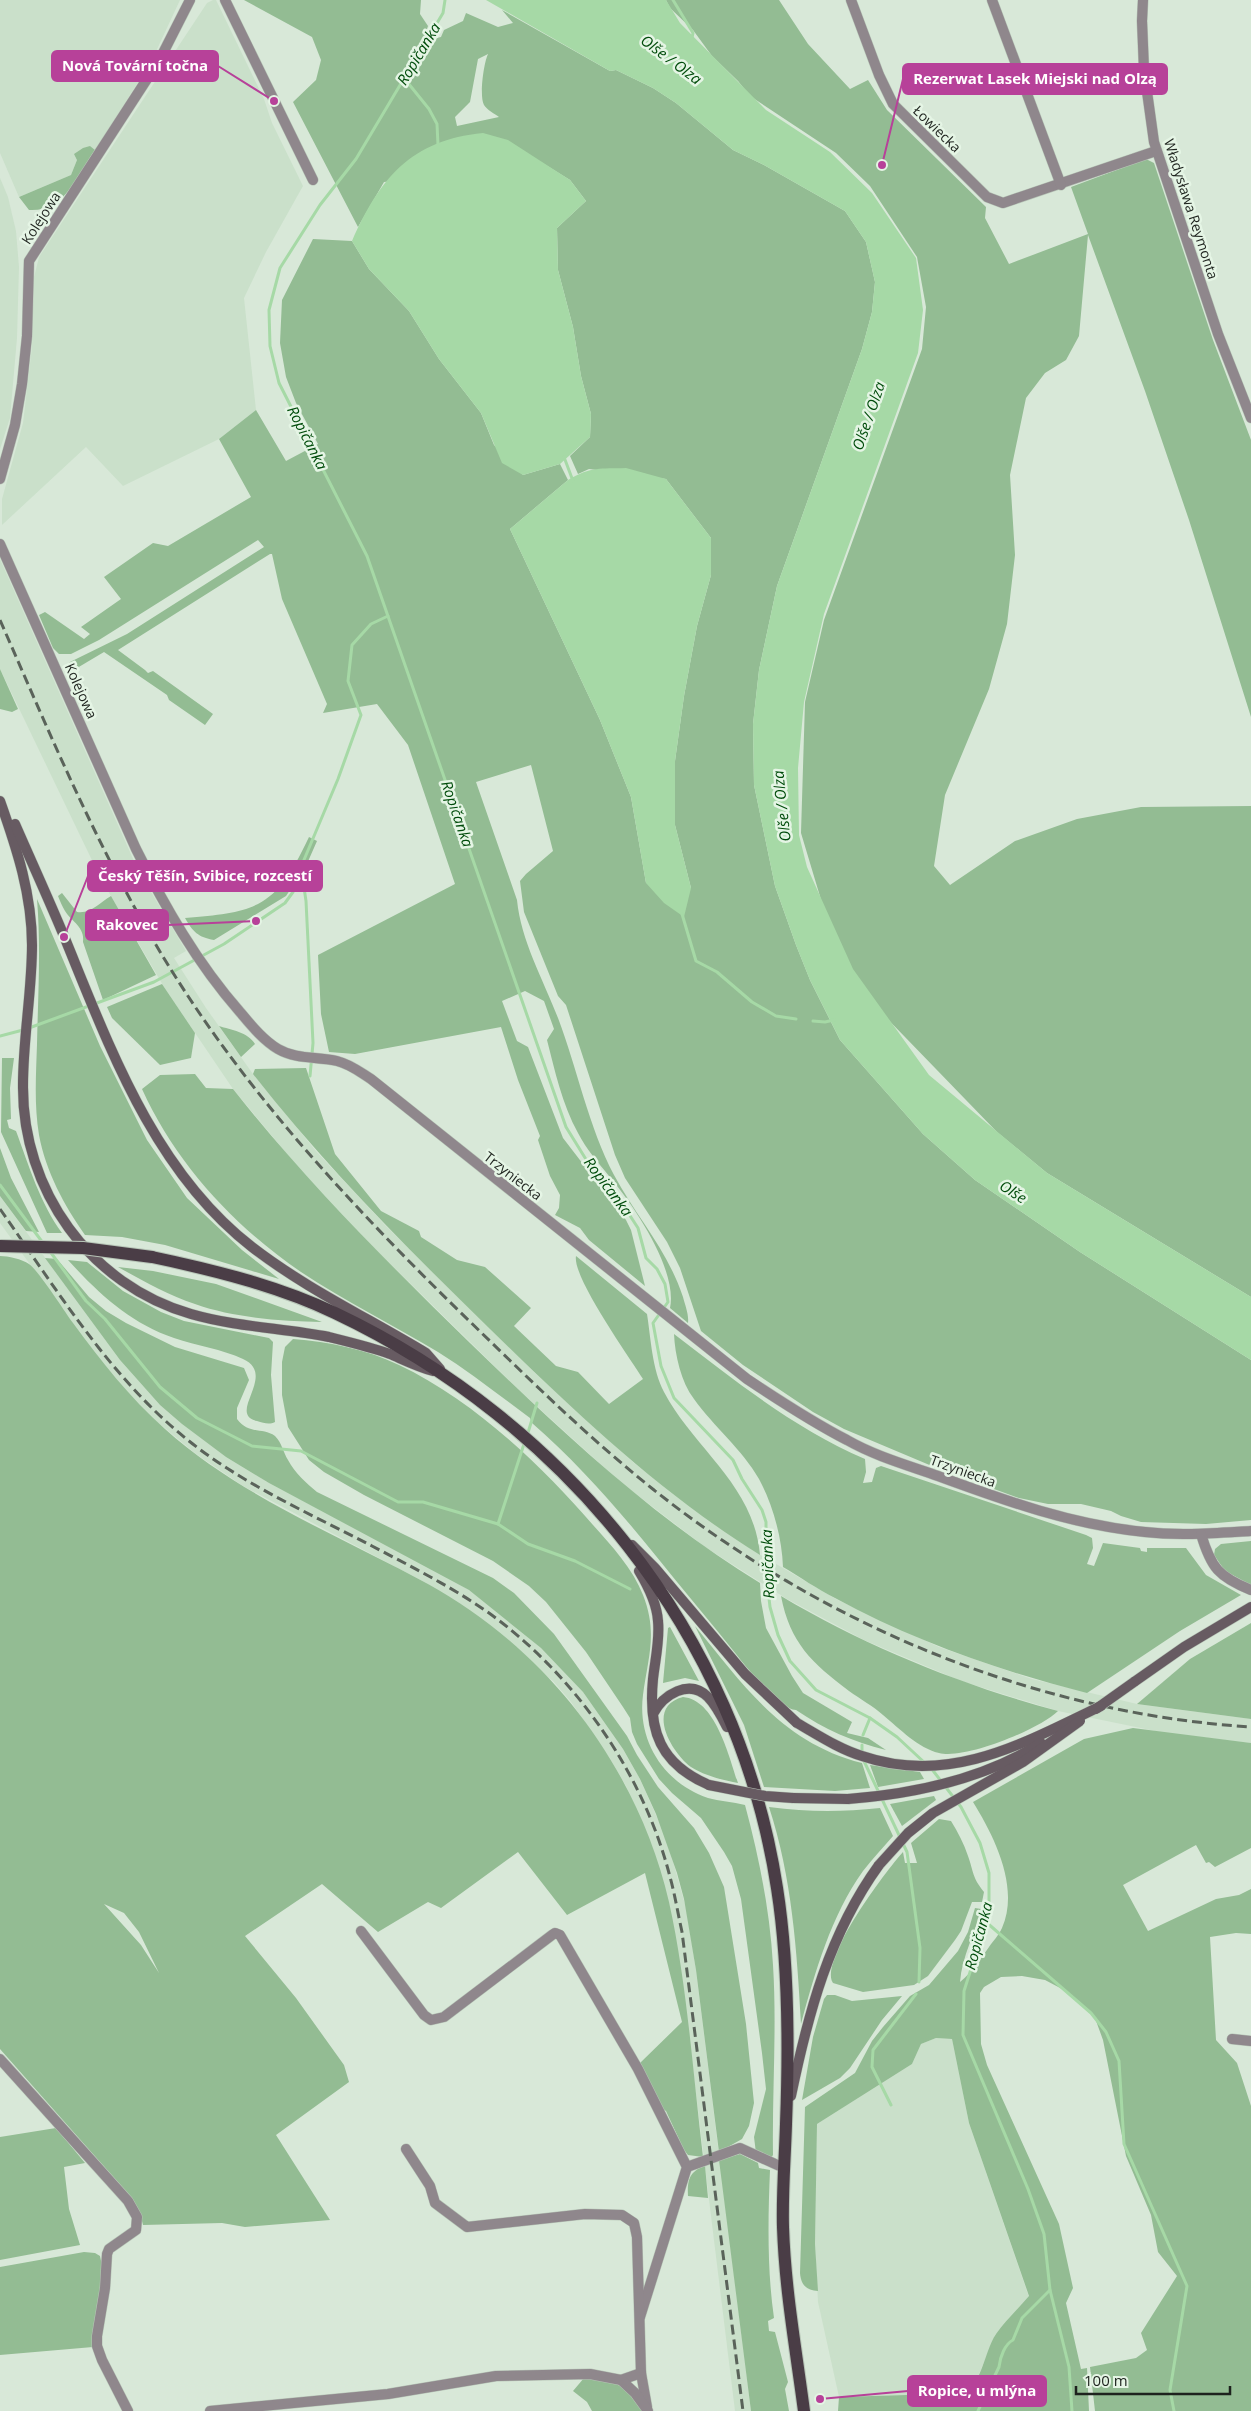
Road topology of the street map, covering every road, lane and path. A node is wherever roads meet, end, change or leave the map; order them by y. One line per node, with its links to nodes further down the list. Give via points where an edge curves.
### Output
1 (190, 0): 10 (street, Kolejowa, via 160,59 29,262 28,336 22,384)
2 (225, 0): 7 (street)
3 (852, 0): 8 (street, Łowiecka, via 893,104 988,197 1003,203)
4 (992, 0): 8 (street)
5 (1143, 0): 6 (street, Władysława Reymonta, via 1144,70)
6 (1156, 151): 8 (street, Łowiecka); 9 (street, Władysława Reymonta, via 1218,334)
7 (313, 180)
8 (1061, 185)
9 (1251, 418)
10 (0, 479)
11 (0, 544): 14 (street, Kolejowa, via 158,892 203,966 255,1030 276,1048)
12 (0, 794): 16 (main road, via 118,1065 151,1129 182,1173 221,1219 252,1247 426,1353)
13 (0, 801): 16 (main road, via 20,856 30,911 32,945 23,1085 25,1121 35,1165 65,1224 108,1271 155,1300 191,1314 363,1345)
14 (305, 1058): 19 (street, Trzyniecka, via 340,1062 371,1079 747,1378 790,1408 848,1441 1016,1505 1100,1526 1148,1533)
15 (0, 1246): 16 (main road, bridge, via 82,1248 152,1257 234,1276 332,1311 386,1338)
16 (443, 1374): 17 (main road, via 529,1439)
17 (611, 1523): 22 (main road, bridge, via 655,1568 745,1674 797,1723 840,1748 861,1756 897,1765 930,1766 966,1761 1010,1750); 23 (main road, via 650,1591 658,1620 652,1681); 24 (main road, via 650,1572 678,1617 717,1689)
18 (1251, 1530): 19 (street, Trzyniecka)
19 (1201, 1534): 20 (street, via 1217,1571)
20 (1251, 1590)
21 (1251, 1607): 22 (main road, bridge)
22 (1101, 1706): 23 (main road, bridge, via 1037,1746 966,1776 903,1793 848,1799 765,1796 709,1785 679,1769 668,1757 657,1738); 29 (main road, bridge, via 1023,1762 933,1813 908,1833 879,1865 845,1920 827,1962 804,2034)
23 (653, 1715): 24 (main road, via 662,1701 674,1692 698,1691 708,1697)
24 (739, 1746): 29 (main road, via 752,1784 777,1885 783,1932)
25 (361, 1931): 31 (street, via 431,2020 444,2017 556,1933 638,2069)
26 (1232, 2039): 27 (street)
27 (1251, 2041)
28 (0, 2059): 36 (street, via 128,2201 137,2216 136,2230 109,2249 107,2254 97,2336 102,2360)
29 (786, 2119): 32 (main road)
30 (406, 2149): 33 (street, via 430,2186 436,2204 467,2227 585,2214 629,2218 634,2223 637,2236)
31 (687, 2167): 32 (street, via 740,2148); 33 (street)
32 (784, 2168): 39 (main road, via 783,2227)
33 (640, 2317): 34 (street)
34 (641, 2373): 35 (street); 38 (street)
35 (621, 2380): 37 (street, via 590,2374 496,2376 388,2394); 38 (street)
36 (128, 2411)
37 (210, 2411)
38 (648, 2411)
39 (804, 2411)

